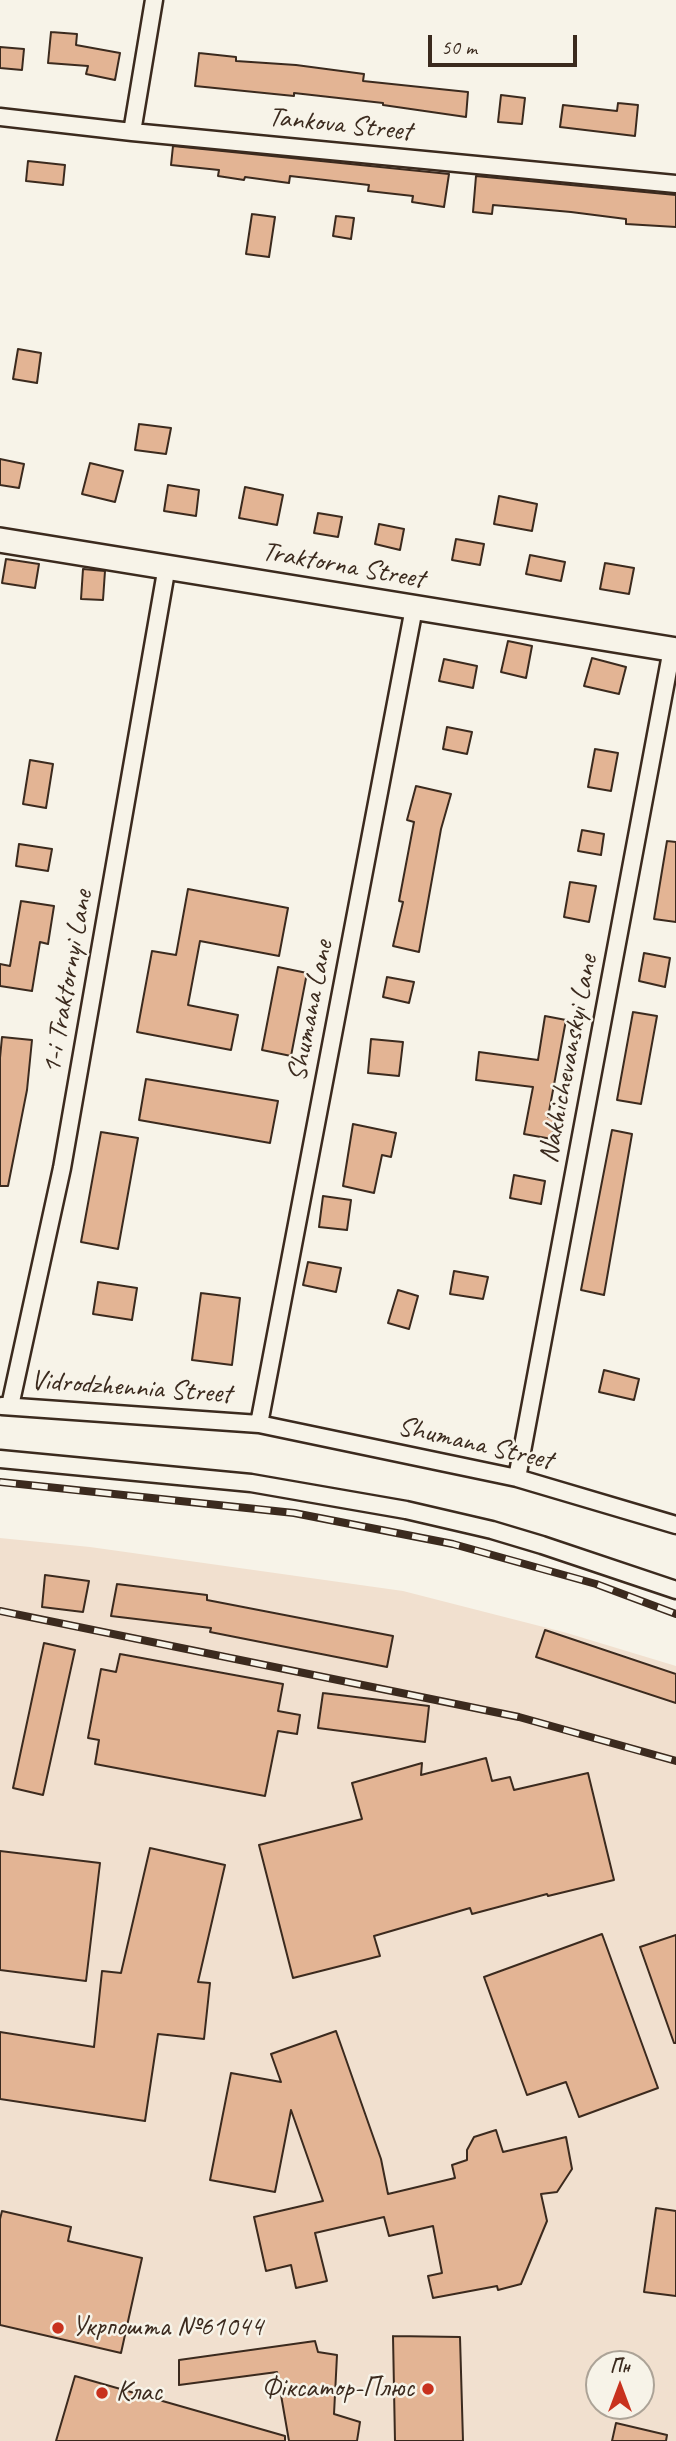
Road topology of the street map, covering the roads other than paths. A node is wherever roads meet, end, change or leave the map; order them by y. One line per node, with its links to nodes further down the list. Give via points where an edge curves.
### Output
1 (154, 0): 3 (street)
2 (0, 117): 3 (street, Tankova Street)
3 (132, 132): 4 (street, Tankova Street)
4 (676, 184)
5 (0, 540): 6 (street, Traktorna Street)
6 (167, 565): 7 (street, Traktorna Street); 9 (street, 1-i Traktornyi Lane, via 62,1168)
7 (414, 608): 8 (street, Traktorna Street); 10 (street, Shumana Lane)
8 (674, 650): 12 (street, Nakhichevanskyi Lane)
9 (5, 1406): 10 (street, Vidrodzhennia Street)
10 (259, 1424): 12 (street, Shumana Street)
11 (0, 1459): 14 (street, via 307,1491 492,1531)
12 (517, 1478): 13 (street, Shumana Street)
13 (676, 1525)
14 (676, 1590)

